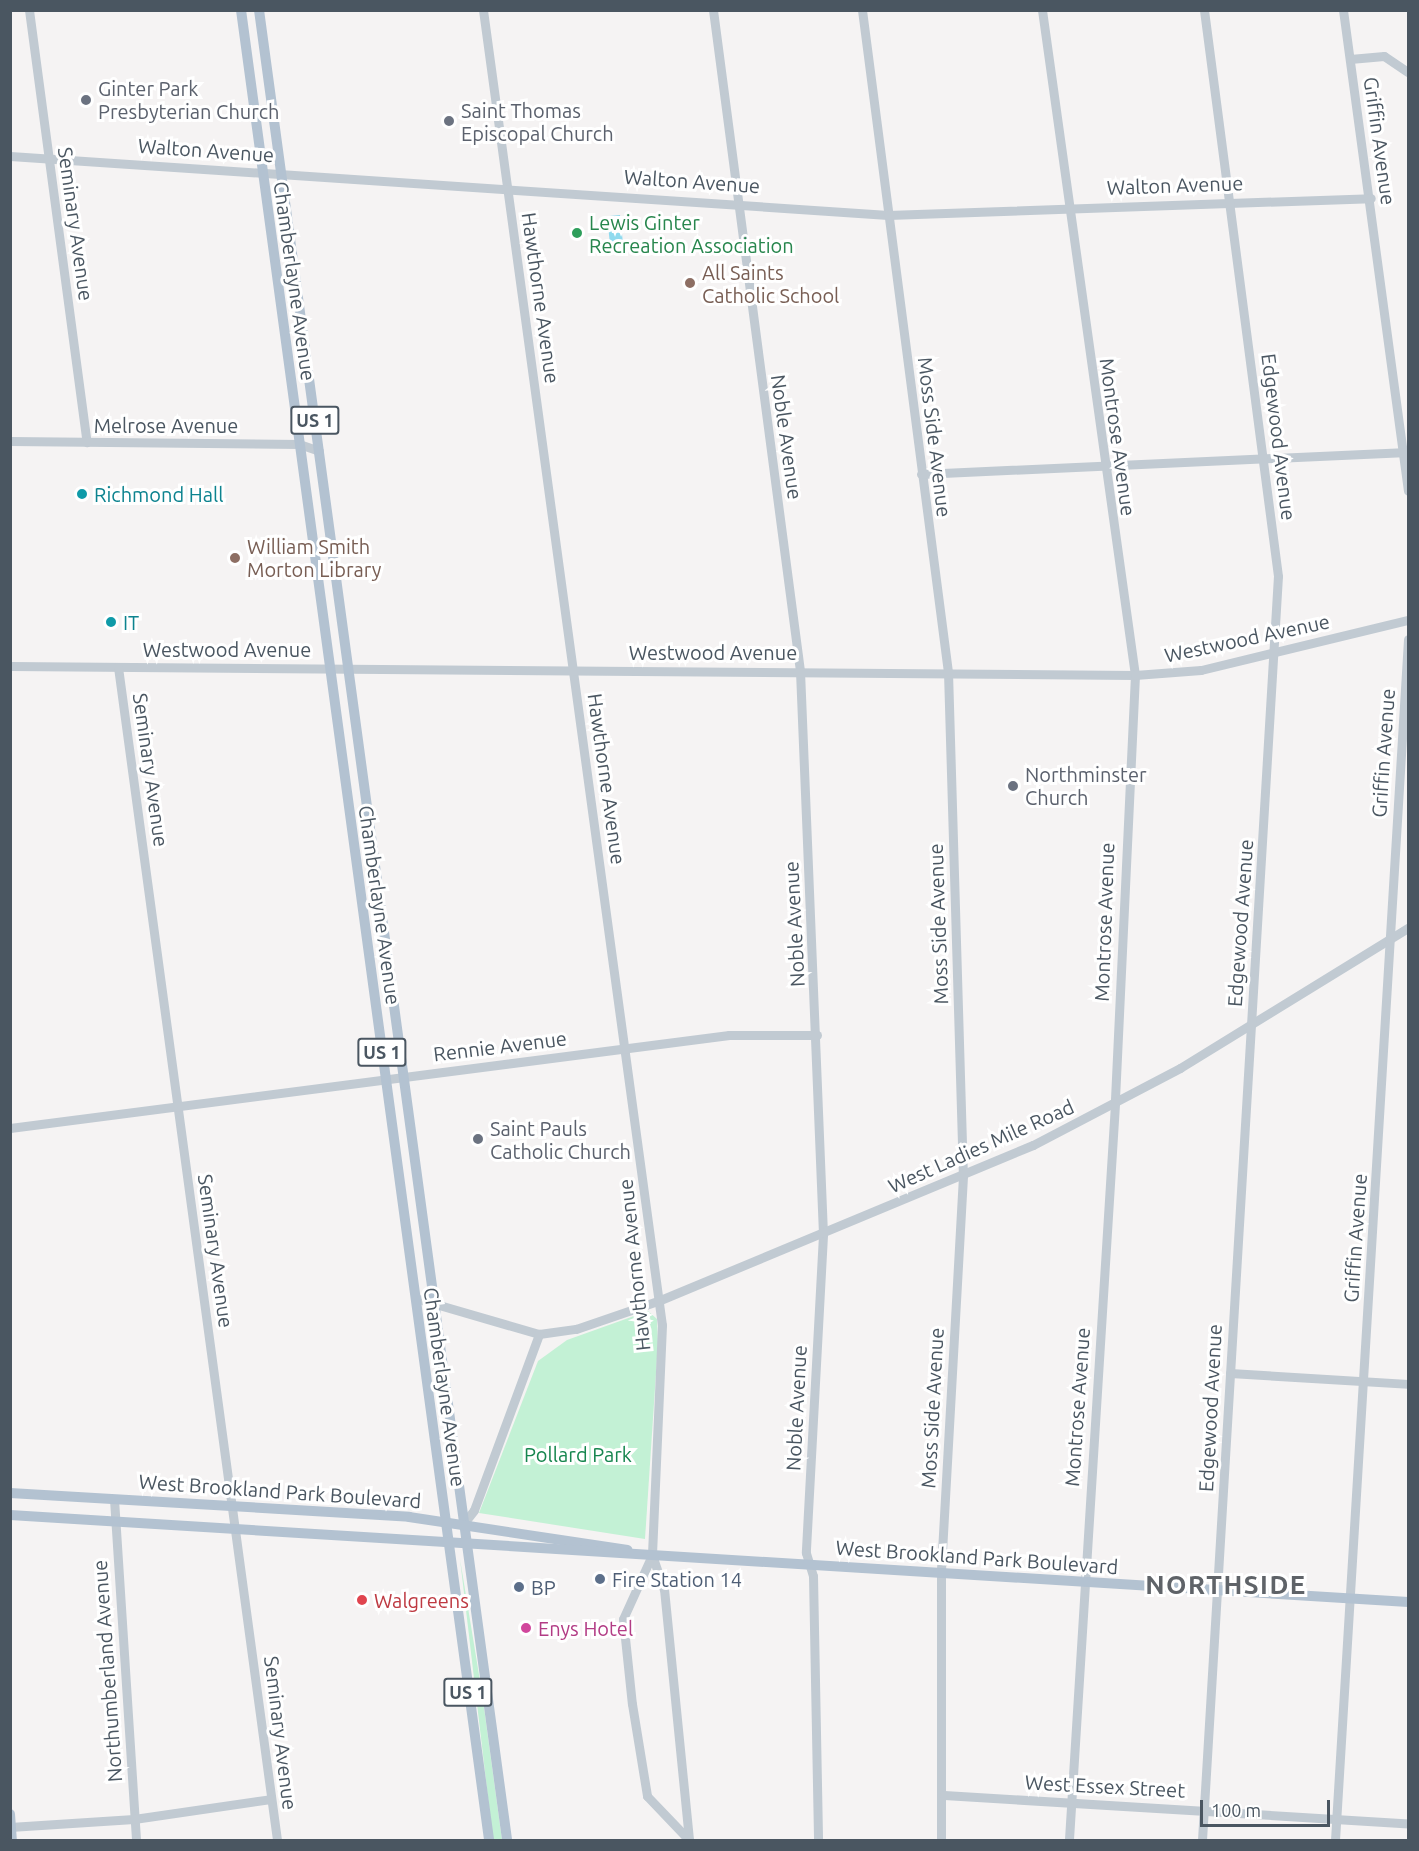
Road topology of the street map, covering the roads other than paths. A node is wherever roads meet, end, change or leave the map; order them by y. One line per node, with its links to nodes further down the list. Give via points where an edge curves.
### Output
1 (29, 10): 13 (street, Seminary Avenue)
2 (241, 10): 14 (main road, Chamberlayne Avenue / US 1)
3 (259, 10): 15 (main road, Chamberlayne Avenue / US 1)
4 (483, 10): 16 (street, Hawthorne Avenue)
5 (713, 10): 19 (street, Noble Avenue)
6 (862, 10): 21 (street, Moss Side Avenue)
7 (1042, 10): 20 (street, Montrose Avenue)
8 (1204, 10): 18 (street, Edgewood Avenue)
9 (1343, 10): 10 (street, Griffin Avenue)
10 (1350, 59): 11 (street, via 1384,56); 17 (street, Griffin Avenue)
11 (1408, 72)
12 (10, 156): 13 (street, Walton Avenue)
13 (49, 158): 14 (street, Walton Avenue); 23 (street, Seminary Avenue)
14 (262, 172): 15 (street, Walton Avenue); 24 (main road, Chamberlayne Avenue / US 1)
15 (281, 173): 16 (street, Walton Avenue); 25 (main road, Chamberlayne Avenue / US 1)
16 (508, 187): 19 (street, Walton Avenue); 38 (street, Hawthorne Avenue)
17 (1371, 198): 18 (street, Walton Avenue); 26 (street, Griffin Avenue)
18 (1230, 201): 20 (street, Walton Avenue); 27 (street, Edgewood Avenue)
19 (738, 202): 21 (street, Walton Avenue); 39 (street, Noble Avenue)
20 (1065, 206): 21 (street, Walton Avenue); 28 (street, Montrose Avenue)
21 (888, 215): 29 (street, Moss Side Avenue)
22 (10, 441): 23 (street, Melrose Avenue)
23 (87, 442): 24 (street, Melrose Avenue)
24 (299, 444): 25 (street, Melrose Avenue); 36 (main road, Chamberlayne Avenue / US 1)
25 (319, 451): 37 (main road, Chamberlayne Avenue / US 1)
26 (1405, 452): 27 (street); 30 (street, Griffin Avenue)
27 (1264, 461): 28 (street); 33 (street, Edgewood Avenue, via 1278,576)
28 (1104, 469): 29 (street); 41 (street, Montrose Avenue)
29 (921, 474): 40 (street, Moss Side Avenue)
30 (1408, 491)
31 (1408, 620): 33 (street, Westwood Avenue)
32 (1408, 639): 43 (street, Griffin Avenue)
33 (1275, 652): 41 (street, Westwood Avenue, via 1201,670); 44 (street, Edgewood Avenue)
34 (10, 666): 35 (street, Westwood Avenue)
35 (118, 667): 36 (street, Westwood Avenue); 50 (street, Seminary Avenue)
36 (330, 667): 37 (street, Westwood Avenue); 48 (main road, Chamberlayne Avenue / US 1)
37 (348, 667): 38 (street, Westwood Avenue); 47 (main road, Chamberlayne Avenue / US 1)
38 (573, 669): 39 (street, Westwood Avenue); 46 (street, Hawthorne Avenue)
39 (800, 671): 40 (street, Westwood Avenue); 45 (street, Noble Avenue)
40 (948, 672): 41 (street, Westwood Avenue); 52 (street, Moss Side Avenue)
41 (1134, 675): 49 (street, Montrose Avenue)
42 (1408, 928): 43 (street, West Ladies Mile Road)
43 (1392, 937): 44 (street, West Ladies Mile Road); 59 (street, Griffin Avenue)
44 (1252, 1023): 49 (street, West Ladies Mile Road); 58 (street, Edgewood Avenue)
45 (816, 1035): 46 (street, Rennie Avenue, via 746,1033); 53 (street, Noble Avenue)
46 (625, 1048): 47 (street, Rennie Avenue); 55 (street, Hawthorne Avenue)
47 (403, 1076): 48 (street, Rennie Avenue); 56 (main road, Chamberlayne Avenue / US 1)
48 (385, 1079): 50 (street, Rennie Avenue); 54 (main road, Chamberlayne Avenue / US 1)
49 (1115, 1104): 52 (street, West Ladies Mile Road); 74 (street, Montrose Avenue)
50 (178, 1107): 51 (street, Rennie Avenue); 63 (street, Seminary Avenue)
51 (10, 1128)
52 (963, 1176): 53 (street, West Ladies Mile Road); 73 (street, Moss Side Avenue)
53 (823, 1235): 55 (street, West Ladies Mile Road); 72 (street, Noble Avenue, via 806,1553)
54 (415, 1298): 56 (street, West Ladies Mile Road); 65 (main road, Chamberlayne Avenue / US 1)
55 (658, 1301): 57 (street, West Ladies Mile Road, via 582,1327); 71 (street, Hawthorne Avenue, via 663,1347)
56 (435, 1307): 57 (street, West Ladies Mile Road); 67 (main road, Chamberlayne Avenue / US 1)
57 (539, 1334): 67 (street)
58 (1230, 1373): 59 (street); 75 (street, Edgewood Avenue)
59 (1364, 1381): 60 (street); 76 (street, Griffin Avenue)
60 (1408, 1384)
61 (10, 1493): 62 (main road, West Brookland Park Boulevard)
62 (114, 1499): 63 (main road, West Brookland Park Boulevard); 66 (street, Northumberland Avenue)
63 (233, 1506): 65 (main road, West Brookland Park Boulevard); 68 (street, Seminary Avenue)
64 (10, 1515): 66 (main road, West Brookland Park Boulevard)
65 (446, 1520): 67 (main road, West Brookland Park Boulevard); 69 (main road, Chamberlayne Avenue / US 1)
66 (115, 1522): 68 (main road, West Brookland Park Boulevard); 83 (street, Northumberland Avenue)
67 (464, 1522): 70 (main road, Chamberlayne Avenue / US 1); 71 (main road, West Brookland Park Boulevard)
68 (237, 1531): 69 (main road, West Brookland Park Boulevard); 79 (street, Seminary Avenue)
69 (448, 1543): 70 (main road, West Brookland Park Boulevard); 90 (main road, Chamberlayne Avenue / US 1)
70 (467, 1545): 71 (main road, West Brookland Park Boulevard); 91 (main road, Chamberlayne Avenue / US 1)
71 (651, 1555): 72 (main road, West Brookland Park Boulevard); 92 (street, Hawthorne Avenue, via 664,1590); 92 (street, Hawthorne Avenue, via 623,1619 632,1704 647,1796)
72 (810, 1565): 73 (main road, West Brookland Park Boulevard); 93 (street, Noble Avenue)
73 (941, 1573): 74 (main road, West Brookland Park Boulevard); 78 (street, Moss Side Avenue)
74 (1084, 1582): 75 (main road, West Brookland Park Boulevard); 80 (street, Montrose Avenue)
75 (1218, 1590): 76 (main road, West Brookland Park Boulevard); 81 (street, Edgewood Avenue)
76 (1351, 1598): 77 (main road, West Brookland Park Boulevard); 84 (street, Griffin Avenue)
77 (1408, 1602)
78 (944, 1795): 80 (street, West Essex Street); 94 (street, Moss Side Avenue)
79 (271, 1799): 83 (street); 89 (street, Seminary Avenue)
80 (1071, 1803): 81 (street, West Essex Street); 95 (street, Montrose Avenue)
81 (1204, 1810): 84 (street, West Essex Street); 96 (street, Edgewood Avenue)
82 (10, 1814): 86 (main road)
83 (134, 1819): 86 (street); 88 (street, Northumberland Avenue)
84 (1336, 1819): 85 (street, West Essex Street); 97 (street, Griffin Avenue)
85 (1408, 1823)
86 (11, 1827): 87 (main road)
87 (12, 1840)
88 (136, 1840)
89 (277, 1840)
90 (489, 1840)
91 (507, 1840)
92 (689, 1840)
93 (818, 1840)
94 (941, 1840)
95 (1069, 1840)
96 (1202, 1840)
97 (1335, 1840)

